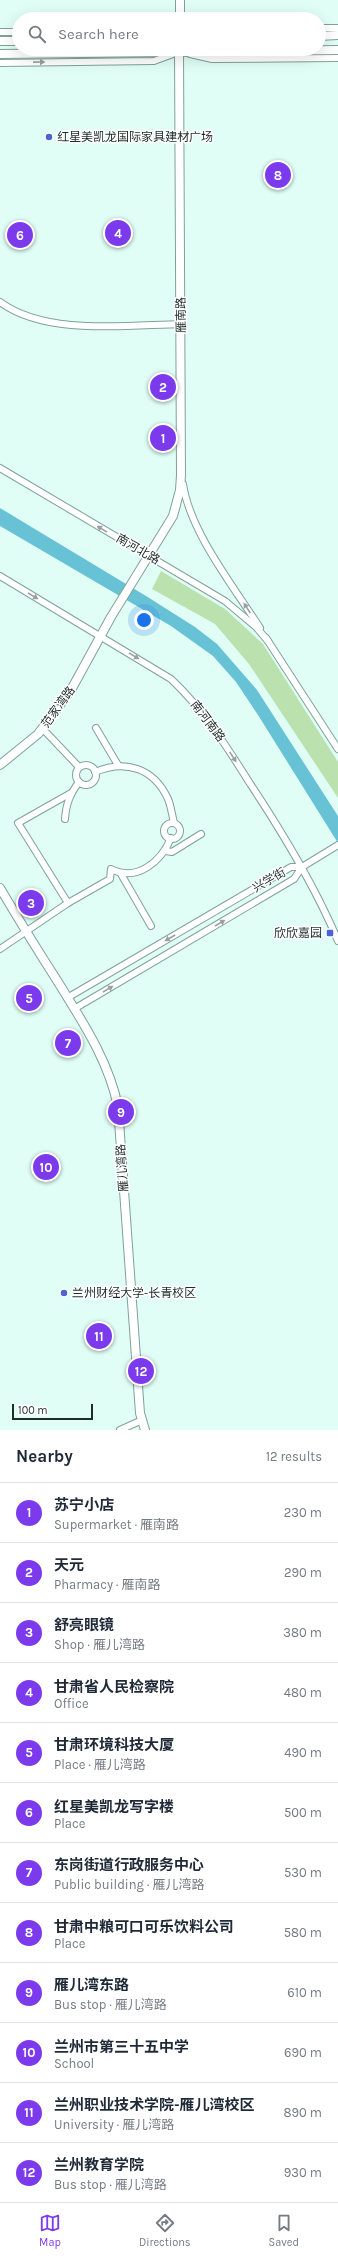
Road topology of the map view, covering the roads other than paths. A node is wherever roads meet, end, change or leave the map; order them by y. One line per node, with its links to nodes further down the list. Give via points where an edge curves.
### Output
1 (180, 0): 2 (main road)
2 (180, 12)
3 (326, 28): 4 (street)
4 (338, 28)
5 (0, 32): 6 (street)
6 (12, 32)
7 (338, 35): 8 (main road)
8 (326, 36)
9 (0, 41): 10 (main road)
10 (12, 41)
11 (326, 50): 12 (main road)
12 (338, 50)
13 (0, 54): 14 (main road)
14 (12, 54)
15 (164, 56): 19 (street, one-way to 15, via 154,60)
16 (179, 56): 21 (main road, 雁南路)
17 (201, 56): 18 (street, via 212,59)
18 (338, 58)
19 (0, 63)
20 (0, 302): 21 (street, via 30,317 66,326)
21 (182, 324): 23 (main road, 雁南路)
22 (0, 468): 24 (street, 南河北路, one-way to 22)
23 (181, 475): 24 (main road, 雁南路, via 173,516); 28 (street, 南河北路, one-way to 23, via 196,526 187,505)
24 (148, 556): 26 (main road, 雁南路); 28 (street, 南河北路, via 225,601 256,627)
25 (0, 576): 27 (street, 南河南路, one-way to 27)
26 (111, 617): 27 (main road, 范家湾路)
27 (100, 636): 29 (main road, 范家湾路, via 71,690); 44 (street, 南河南路, one-way to 44, via 171,679 194,700 216,730)
28 (268, 641): 31 (street, 南河北路)
29 (42, 728): 32 (main road, 范家湾路); 34 (street)
30 (96, 728): 33 (street)
31 (338, 749)
32 (0, 765)
33 (118, 765): 35 (street); 39 (street, via 140,769 155,778 168,799)
34 (79, 767): 35 (street, via 87,765); 36 (street, via 76,774)
35 (95, 772): 36 (street, via 94,780 90,783)
36 (79, 782): 37 (street)
37 (71, 793): 38 (street); 47 (street, via 18,823)
38 (65, 819)
39 (174, 823): 41 (street, via 169,824 165,830); 41 (street, via 180,832 176,838)
40 (202, 834): 43 (street, via 172,852)
41 (171, 838): 43 (street)
42 (338, 845): 44 (street)
43 (165, 851): 45 (street, via 159,860 148,868 135,873)
44 (302, 867): 50 (street, 南河南路, via 325,909); 52 (street, 兴学街, one-way to 52, via 291,867); 53 (street, 兴学街, one-way to 44, via 294,879)
45 (121, 874): 47 (street, via 111,869 110,879); 48 (street)
46 (0, 888): 49 (main road, 雁儿湾路)
47 (68, 903): 49 (street)
48 (151, 926)
49 (26, 932): 51 (street); 52 (main road, 雁儿湾路)
50 (338, 941)
51 (0, 949)
52 (68, 998): 53 (main road, 雁儿湾路)
53 (74, 1009): 54 (main road, 雁儿湾路, via 106,1064 118,1107)
54 (140, 1421): 55 (street); 56 (main road, 雁儿湾路)
55 (120, 1430)
56 (145, 1430)

